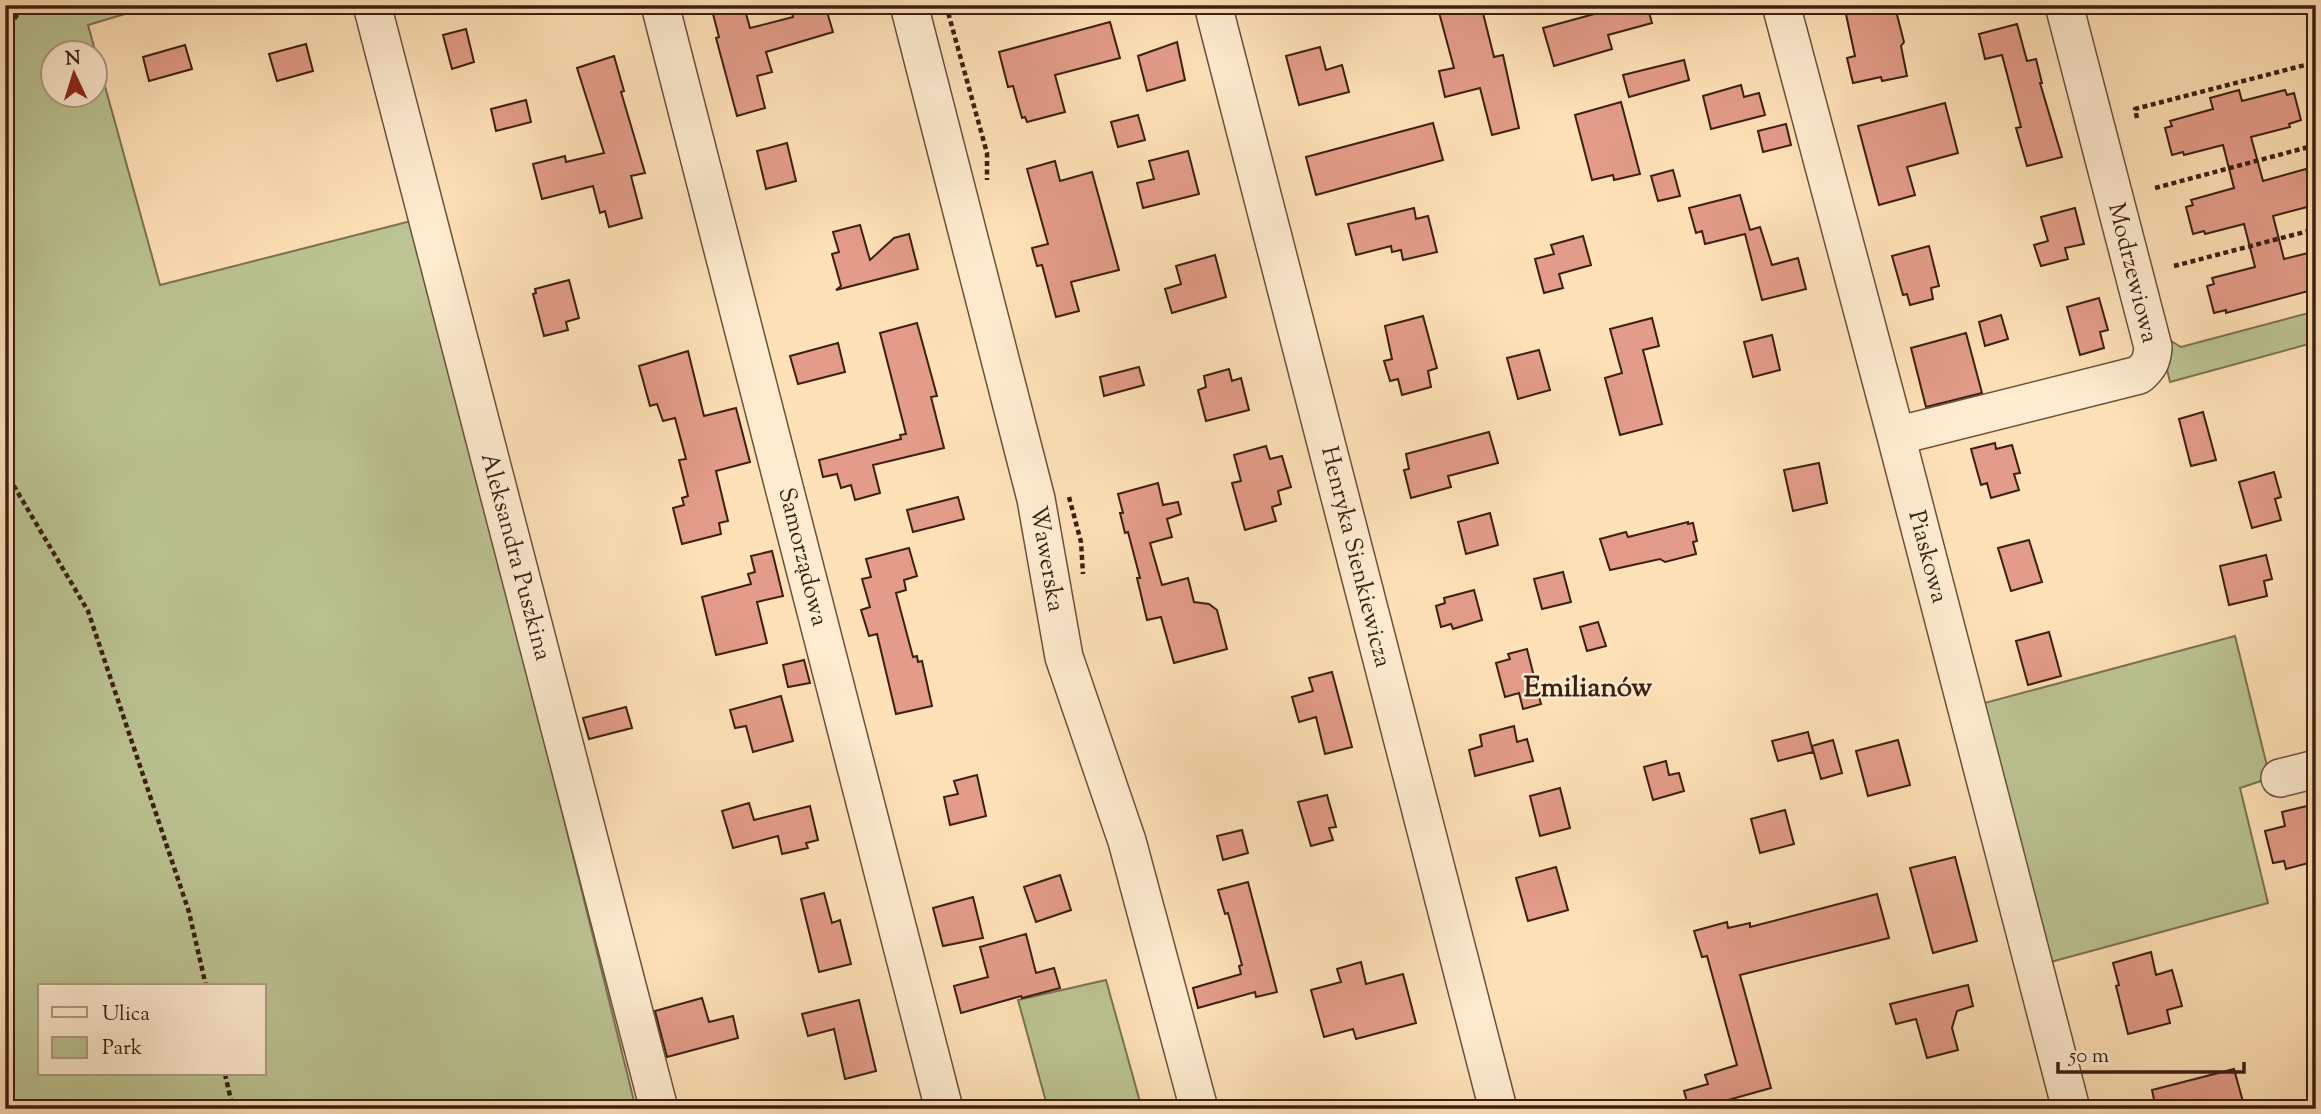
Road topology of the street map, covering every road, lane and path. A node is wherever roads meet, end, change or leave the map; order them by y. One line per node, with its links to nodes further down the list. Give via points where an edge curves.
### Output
1 (33, 5): 8 (path)
2 (372, 5): 23 (street, Aleksandra Puszkina)
3 (660, 5): 24 (street, Samorządowa)
4 (909, 5): 25 (street, Wawerska, via 1036,499 1064,657 1127,841)
5 (1213, 5): 26 (street, Henryka Sienkiewicza)
6 (1781, 5): 16 (street, Piaskowa)
7 (2064, 5): 16 (street, Modrzewiowa, via 2153,347 2152,359 2139,375)
8 (22, 7): 9 (path)
9 (5, 33)
10 (2314, 67): 11 (path, via 2313,63 2135,109)
11 (2137, 118)
12 (2316, 145): 13 (path)
13 (2155, 188)
14 (2316, 229): 15 (path)
15 (2174, 266)
16 (1896, 436): 27 (street, Piaskowa)
17 (5, 471): 20 (path, via 88,611 189,912)
18 (2316, 769): 19 (street)
19 (2280, 778)
20 (206, 984)
21 (225, 1076): 22 (path)
22 (233, 1109)
23 (659, 1109)
24 (944, 1109)
25 (1199, 1109)
26 (1497, 1109)
27 (2071, 1109)

